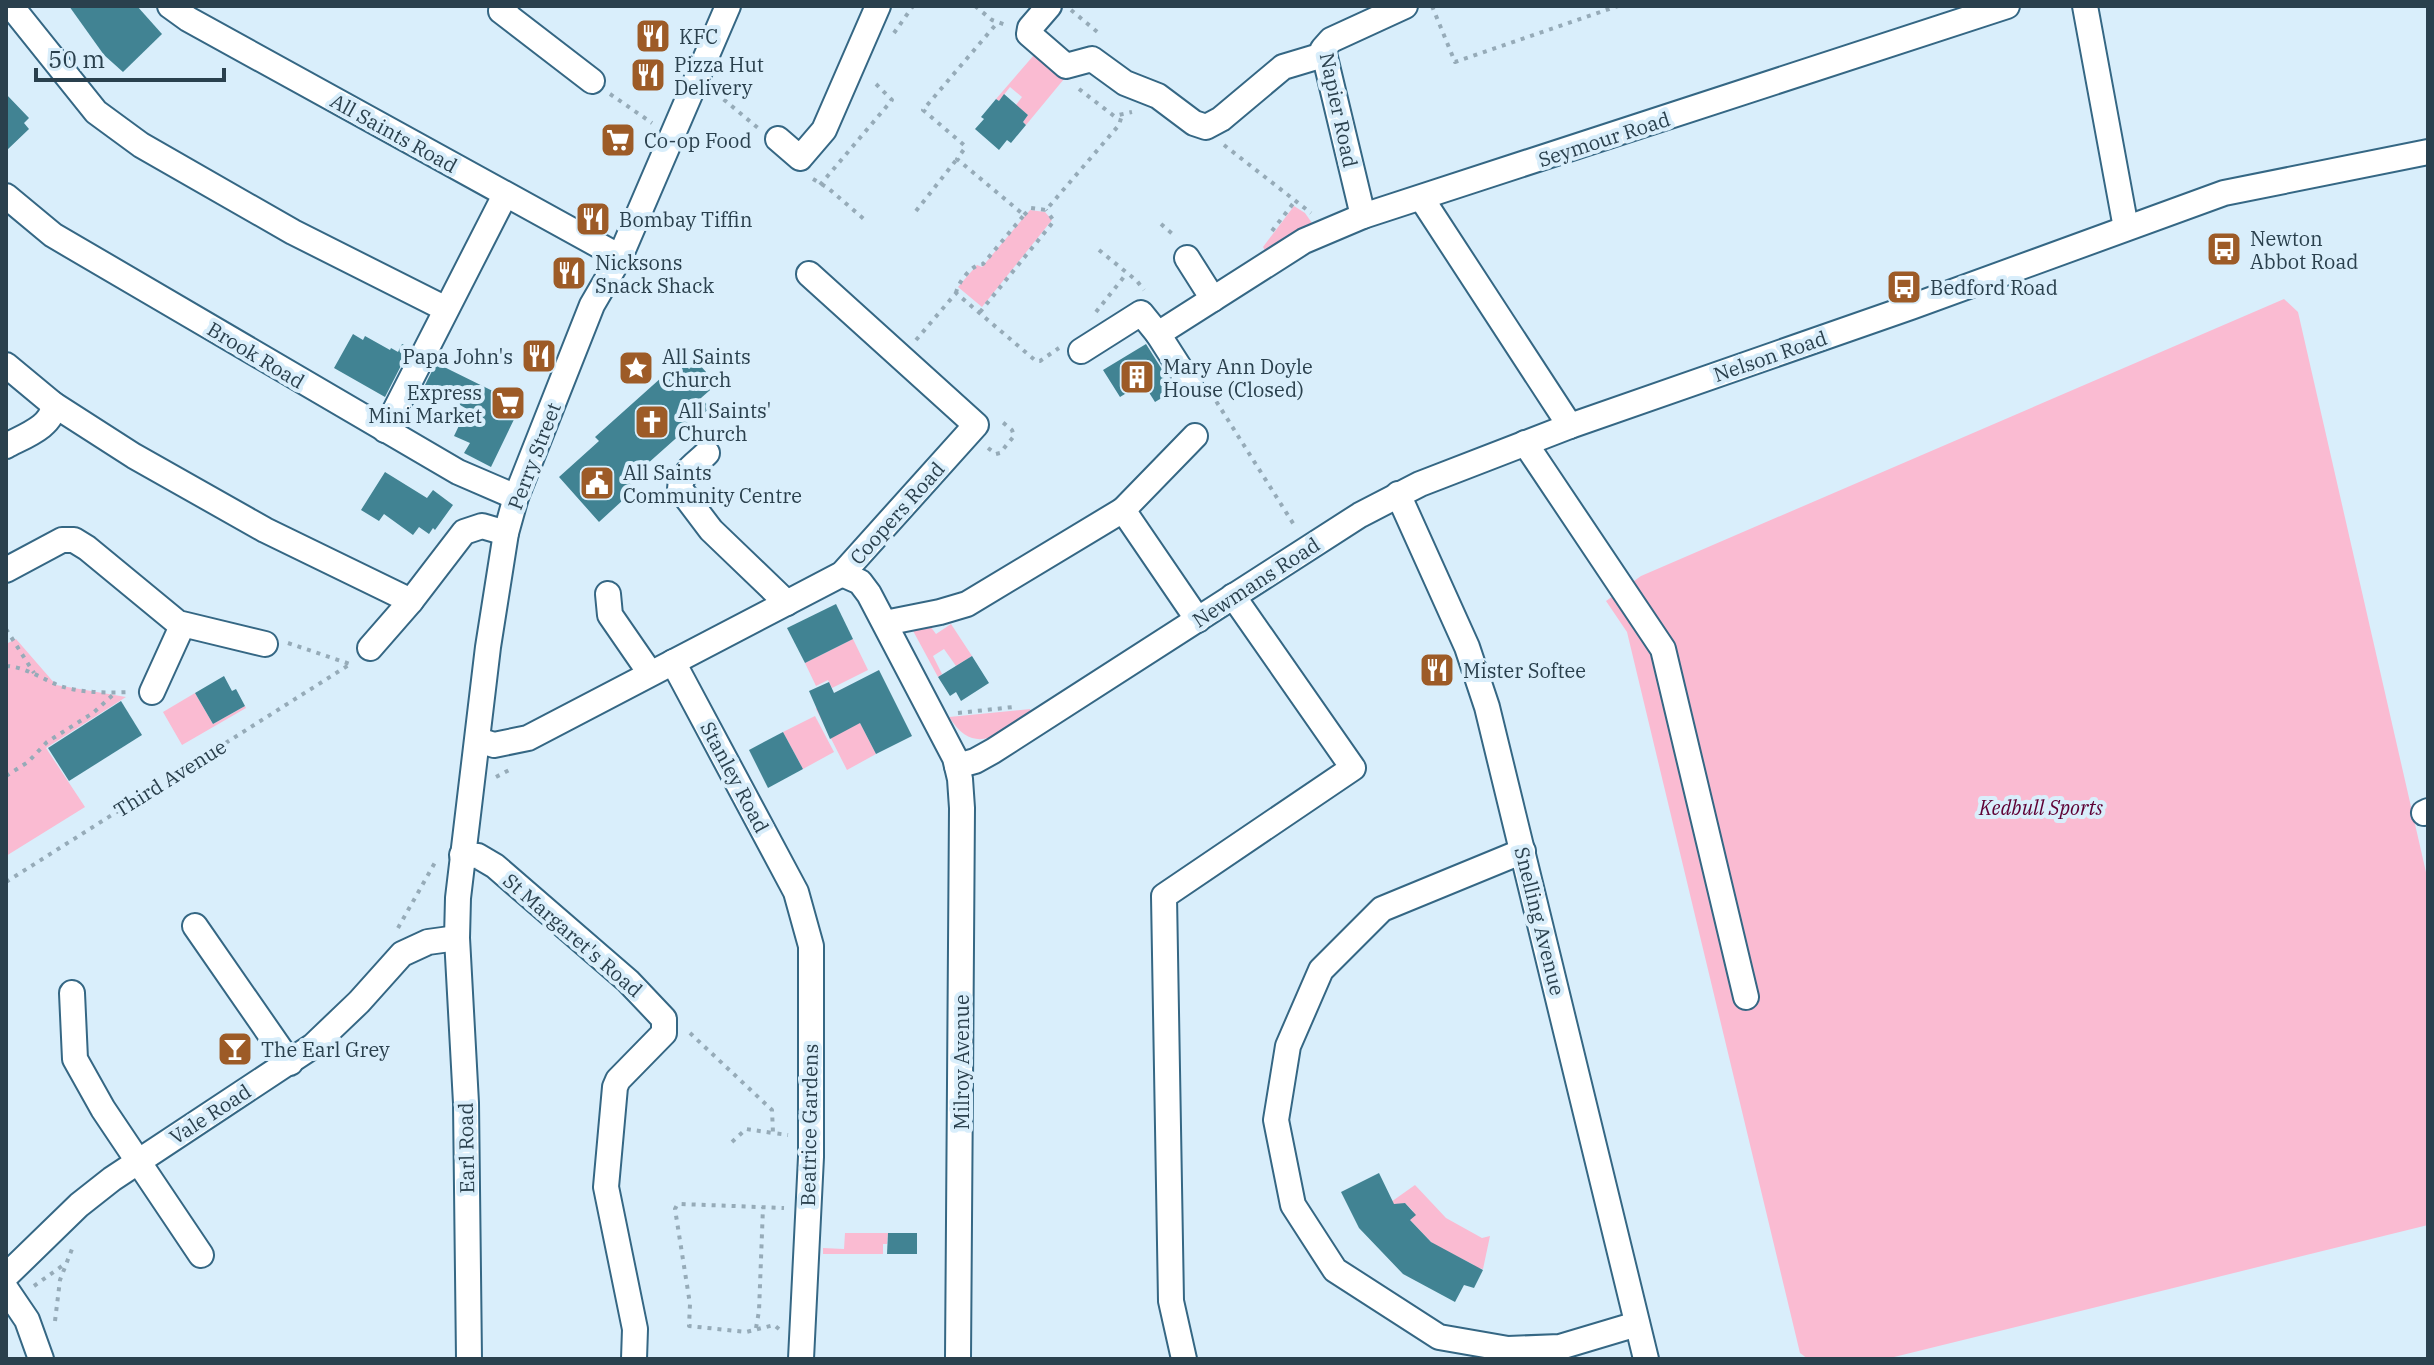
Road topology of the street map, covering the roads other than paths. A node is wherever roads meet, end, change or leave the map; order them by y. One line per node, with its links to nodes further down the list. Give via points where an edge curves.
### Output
1 (11, 6): 23 (street, via 96,112 141,145 293,232)
2 (170, 6): 14 (street, All Saints Road)
3 (728, 6): 20 (street, Perry Street)
4 (878, 6): 12 (street, via 824,130 800,158)
5 (1049, 6): 10 (street, via 1029,34 1066,66 1092,59 1206,127 1283,67)
6 (1405, 6): 10 (street, Napier Road, via 1331,40)
7 (2007, 6): 16 (street, Seymour Road)
8 (2085, 6): 18 (street)
9 (501, 8): 11 (street)
10 (1323, 55): 17 (street, Napier Road)
11 (592, 81)
12 (778, 139)
13 (2428, 152): 18 (street, Nelson Road, via 2224,193)
14 (505, 195): 20 (street, All Saints Road); 23 (street)
15 (6, 196): 30 (street, Brook Road, via 53,235)
16 (1422, 199): 17 (street, Seymour Road); 29 (street)
17 (1363, 216): 22 (street, Seymour Road, via 1304,241)
18 (2126, 228): 29 (street, Nelson Road)
19 (1184, 250): 22 (street)
20 (620, 257): 36 (street, Perry Street, via 592,305)
21 (809, 274): 40 (street, Coopers Road, via 976,425)
22 (1213, 299): 24 (street, Seymour Road)
23 (446, 309): 30 (street)
24 (1158, 334): 25 (street, via 1141,313); 27 (street)
25 (1071, 349)
26 (6, 365): 28 (street)
27 (1197, 383)
28 (53, 404): 33 (street, via 47,421); 43 (street, via 265,530)
29 (1570, 426): 32 (street, Newmans Road)
30 (385, 430): 36 (street, Brook Road, via 458,472)
31 (1195, 436): 37 (street)
32 (1525, 443): 35 (street, Newmans Road); 61 (street, via 1663,649)
33 (6, 446)
34 (707, 453): 44 (street, via 686,472 680,489 711,530)
35 (1398, 494): 42 (street, Newmans Road); 55 (street, Snelling Avenue, via 1474,666)
36 (516, 497): 38 (street, Perry Street)
37 (1123, 510): 45 (street); 46 (street, via 967,604)
38 (506, 533): 43 (street, via 482,526 464,532); 53 (street, Perry Street)
39 (6, 570): 47 (street, via 59,541 74,540)
40 (842, 574): 44 (street, Coopers Road); 46 (street, Milroy Avenue, via 862,584)
41 (608, 594): 51 (street, via 610,615)
42 (1233, 596): 45 (street, Newmans Road); 73 (street, via 1353,768 1164,896 1171,1301)
43 (411, 601): 49 (street)
44 (787, 603): 50 (street, Coopers Road)
45 (1198, 620): 54 (street, Newmans Road, via 993,751)
46 (885, 623): 54 (street, Milroy Avenue)
47 (182, 626): 48 (street); 52 (street)
48 (273, 643)
49 (370, 648)
50 (673, 662): 51 (street, Coopers Road); 57 (street, Stanley Road)
51 (650, 673): 53 (street, Coopers Road, via 528,738 494,745)
52 (152, 692)
53 (478, 740): 56 (street, Perry Street)
54 (957, 766): 72 (street, Milroy Avenue, via 962,799)
55 (1523, 851): 67 (street, Snelling Avenue); 67 (street, via 1382,909 1321,970 1288,1046 1276,1120 1293,1205 1335,1270 1439,1337 1508,1349 1560,1347)
56 (449, 854): 59 (street, Perry Street); 70 (street, St Margaret's Road, via 490,862 660,1012 674,1031 618,1080 615,1097 606,1187 635,1329)
57 (796, 892): 71 (street, Beatrice Gardens, via 811,946 811,1157)
58 (195, 926): 62 (street)
59 (457, 938): 62 (street, Vale Road, via 428,942 402,954 333,1029); 69 (street, Earl Road, via 466,1103)
60 (72, 993): 63 (street, via 75,1059)
61 (1746, 997)
62 (290, 1063): 63 (street, Vale Road)
63 (137, 1161): 64 (street); 65 (street, Vale Road, via 79,1205)
64 (201, 1255)
65 (6, 1276)
66 (6, 1289): 68 (street, via 27,1320)
67 (1637, 1324): 74 (street, Snelling Avenue)
68 (41, 1359)
69 (469, 1359)
70 (634, 1359)
71 (801, 1359)
72 (958, 1359)
73 (1184, 1359)
74 (1646, 1359)

